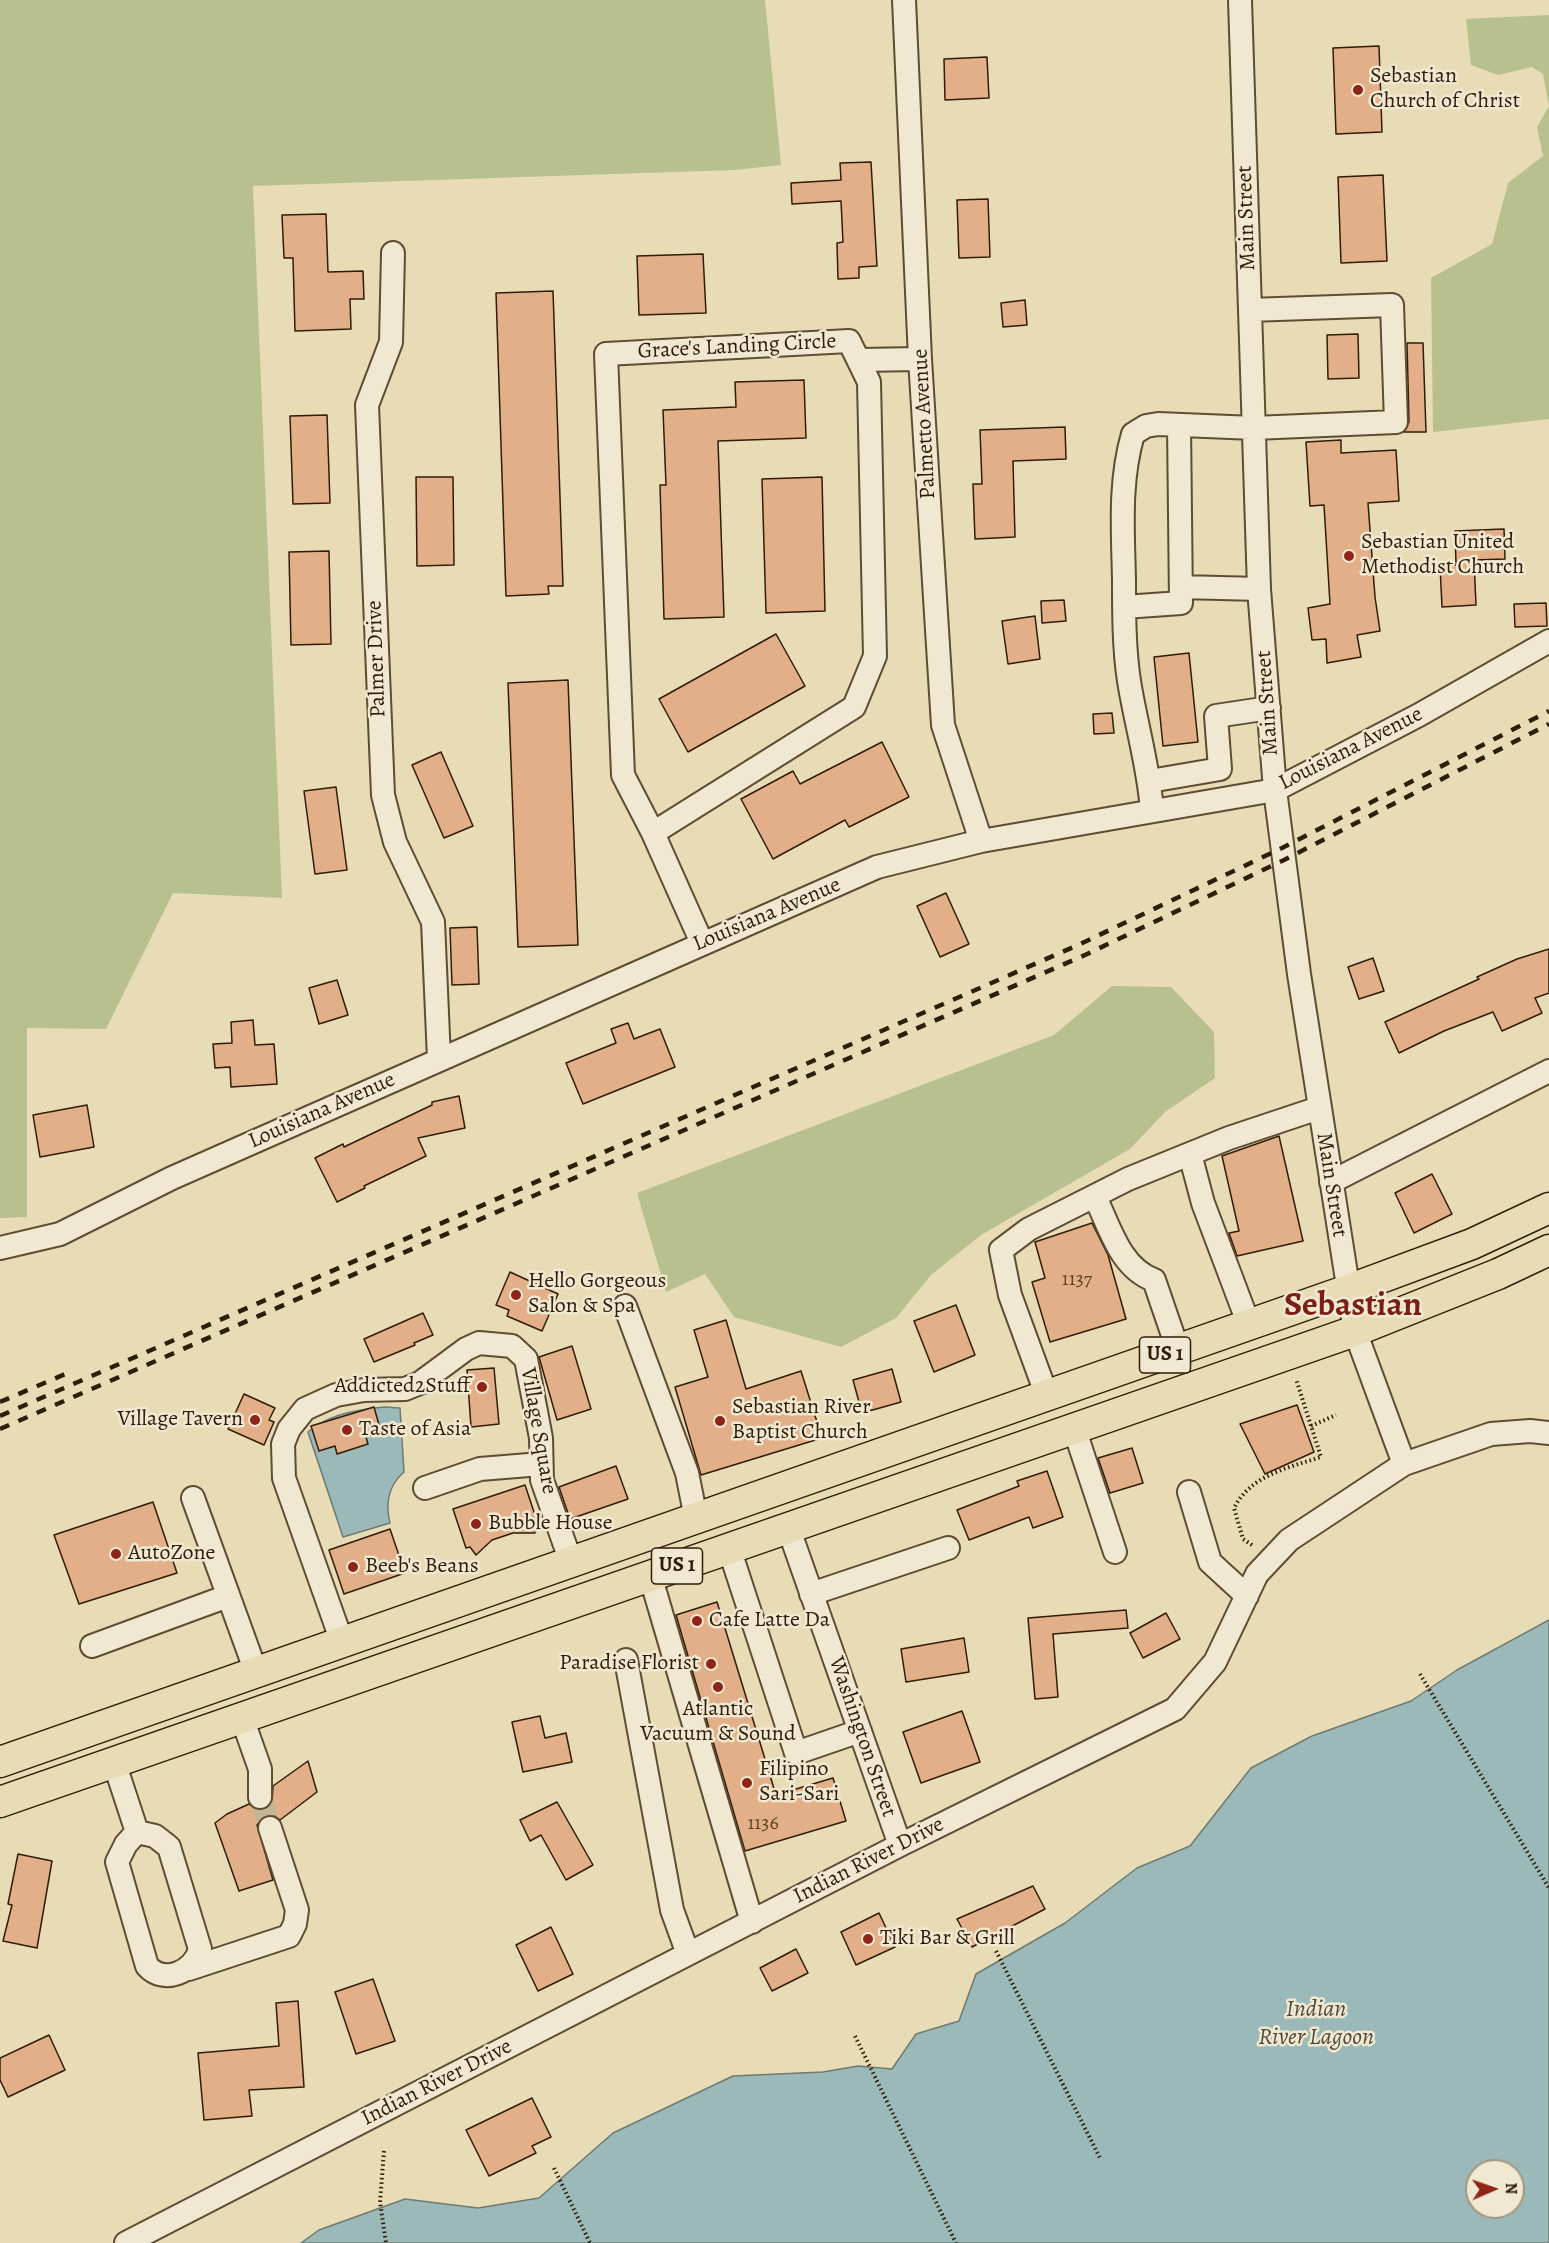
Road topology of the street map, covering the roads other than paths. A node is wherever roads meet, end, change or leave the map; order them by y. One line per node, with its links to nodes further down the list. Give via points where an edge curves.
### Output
1 (904, 0): 5 (street, Palmetto Avenue)
2 (1240, 0): 4 (street, Main Street)
3 (393, 253): 20 (street, Palmer Drive, via 391,342 367,405 383,795 395,842 433,922)
4 (1250, 310): 8 (street, Main Street); 8 (street, via 1392,305 1396,422)
5 (920, 359): 6 (street); 18 (street, Palmetto Avenue, via 943,725)
6 (859, 360): 17 (street, Grace's Landing Circle, via 869,382 875,656 854,707); 17 (street, Grace's Landing Circle, via 849,340 606,354 623,775)
7 (1179, 425): 8 (street); 9 (street); 11 (street, via 1146,426 1133,434 1125,462)
8 (1254, 428): 10 (street, Main Street)
9 (1181, 587): 10 (street); 11 (street, via 1181,603)
10 (1259, 589): 13 (street, Main Street)
11 (1124, 607): 14 (street, via 1129,679)
12 (1549, 641): 15 (street, Louisiana Avenue)
13 (1269, 708): 14 (street, via 1216,716 1220,769); 15 (street, Main Street)
14 (1150, 781): 16 (street)
15 (1275, 790): 16 (street, Louisiana Avenue); 22 (street, Main Street)
16 (1152, 812): 18 (street, Louisiana Avenue)
17 (653, 833): 19 (street, Grace's Landing Circle)
18 (981, 841): 19 (street, Louisiana Avenue, via 877,867)
19 (702, 943): 20 (street, Louisiana Avenue)
20 (439, 1059): 27 (street, Louisiana Avenue, via 172,1178 60,1234)
21 (1549, 1071): 24 (street)
22 (1319, 1108): 23 (street); 24 (street, Main Street)
23 (1190, 1154): 25 (street); 31 (street, via 1203,1203)
24 (1331, 1182): 29 (street, Main Street)
25 (1095, 1197): 33 (street, via 1121,1254 1141,1276 1154,1280); 34 (street, via 1029,1229 1001,1250 1010,1295)
26 (1549, 1208): 29 (main road, US 1, via 1472,1244)
27 (0, 1248)
28 (1549, 1250): 32 (main road, US 1)
29 (1348, 1290): 31 (main road, US 1); 32 (street, Main Street)
30 (625, 1306): 43 (street, via 687,1473)
31 (1249, 1325): 33 (main road, US 1)
32 (1355, 1331): 35 (main road, US 1); 38 (street, Main Street)
33 (1178, 1350): 34 (main road, US 1)
34 (1047, 1396): 39 (main road, US 1)
35 (1074, 1428): 44 (main road, US 1); 47 (street)
36 (1549, 1433): 38 (street, Indian River Drive, via 1491,1434)
37 (542, 1464): 40 (street, via 480,1469); 48 (street, Village Square, via 542,1480); 53 (street, Village Square, via 526,1359 519,1349 504,1344 479,1343 405,1389 336,1395 305,1409 283,1444 284,1478)
38 (1404, 1464): 52 (street, Indian River Drive, via 1288,1540 1257,1574)
39 (835, 1470): 43 (main road, US 1); 44 (main road, via 799,1505)
40 (425, 1488)
41 (1189, 1492): 52 (street, via 1210,1562)
42 (193, 1497): 51 (street)
43 (696, 1518): 48 (main road, US 1); 49 (main road, via 685,1545)
44 (788, 1527): 45 (main road, US 1); 50 (street, Washington Street)
45 (729, 1548): 49 (main road, US 1); 58 (street, via 796,1753)
46 (948, 1548): 50 (street)
47 (1115, 1552)
48 (571, 1562): 53 (main road, US 1)
49 (654, 1574): 57 (main road, US 1); 66 (street)
50 (811, 1594): 58 (street, Washington Street)
51 (228, 1596): 54 (street); 56 (street)
52 (1247, 1596): 65 (street, Indian River Drive, via 1215,1662 1175,1708)
53 (342, 1642): 56 (main road, US 1)
54 (92, 1646)
55 (626, 1660): 67 (street, via 672,1910)
56 (256, 1672): 59 (main road, US 1)
57 (242, 1718): 60 (main road, US 1); 61 (street, via 260,1769)
58 (860, 1731): 65 (street, Washington Street)
59 (0, 1762)
60 (114, 1762): 62 (main road, US 1); 64 (street)
61 (263, 1794)
62 (0, 1802)
63 (274, 1825): 68 (street, via 297,1910 289,1936)
64 (137, 1832): 68 (street, via 155,1836 169,1847 201,1949 197,1962); 68 (street, via 117,1862 147,1966 155,1975 165,1976)
65 (900, 1845): 66 (street, Indian River Drive)
66 (752, 1922): 67 (street, Indian River Drive)
67 (688, 1954): 69 (street, Indian River Drive)
68 (189, 1969)
69 (126, 2243)

